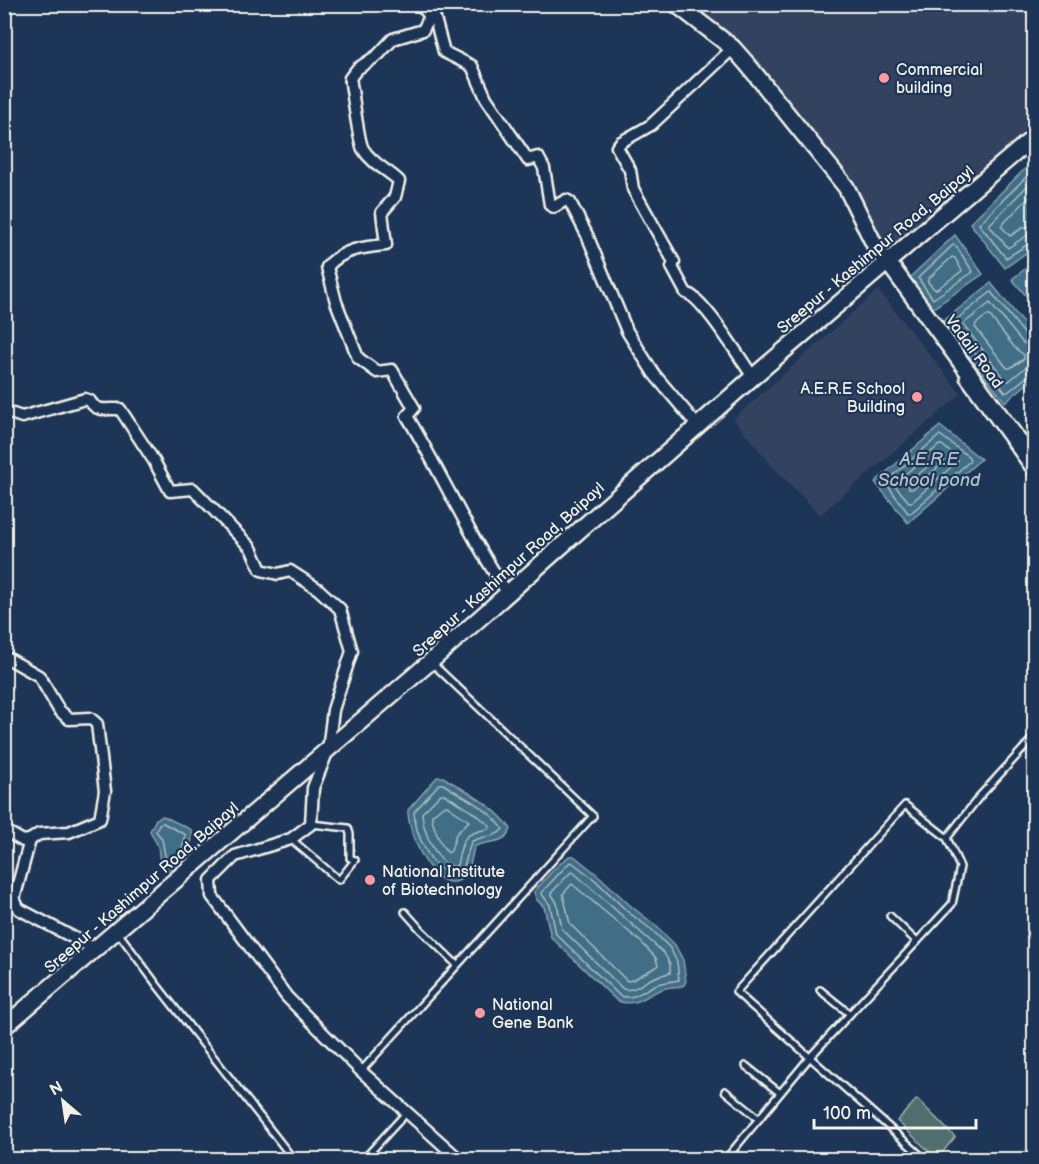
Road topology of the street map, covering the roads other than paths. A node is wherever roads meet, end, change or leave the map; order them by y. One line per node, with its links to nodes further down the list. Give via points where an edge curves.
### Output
1 (420, 4): 13 (street, via 430,16 423,30 393,39 350,78 362,148 399,182 394,197 382,212 386,245 356,248 327,267 358,358 377,372 392,370 414,408 407,416)
2 (431, 4): 10 (street, via 444,52 472,66 486,98 528,160 538,158 544,168 550,205 570,202 627,331 654,375)
3 (676, 4): 4 (street, Vadail Road)
4 (733, 48): 6 (street, Vadail Road, via 846,187); 8 (street, via 651,125 617,147 630,170 633,189 674,262 672,267 686,292 704,307)
5 (1035, 136): 6 (street, Sreepur - Kashimpur Road, Baipayl)
6 (886, 267): 8 (street, Sreepur - Kashimpur Road, Baipayl); 11 (street, Vadail Road)
7 (958, 371): 12 (lane)
8 (753, 377): 10 (street, Sreepur - Kashimpur Road, Baipayl)
9 (4, 411): 17 (street, via 22,417 85,399 101,410 120,410 170,490 193,489 251,548 261,570 278,574 290,571 330,598 340,609 352,651 333,710)
10 (697, 425): 13 (street, Sreepur - Kashimpur Road, Baipayl)
11 (1035, 462)
12 (1035, 476)
13 (507, 592): 15 (street, Sreepur - Kashimpur Road, Baipayl)
14 (4, 656): 22 (street, via 39,676 59,710 69,719 90,718 97,724 105,791 100,819 69,832 39,834)
15 (430, 662): 17 (street, Sreepur - Kashimpur Road, Baipayl); 28 (lane, via 593,816)
16 (1035, 737): 20 (lane)
17 (328, 750): 18 (street, via 313,788); 25 (street, Sreepur - Kashimpur Road, Baipayl)
18 (311, 824): 21 (street); 21 (lane, via 348,828 350,858 355,860 339,880)
19 (4, 830): 22 (street, via 23,841)
20 (947, 838): 26 (lane, via 960,867 952,904); 32 (lane, via 905,805 736,992)
21 (291, 839): 34 (street, via 235,856 211,880 212,896 287,997)
22 (30, 840): 27 (street, via 15,899 18,909)
23 (405, 912): 28 (lane)
24 (890, 916): 26 (lane)
25 (117, 931): 27 (street, Sreepur - Kashimpur Road, Baipayl); 39 (lane)
26 (916, 942): 30 (lane)
27 (95, 949): 31 (street, Sreepur - Kashimpur Road, Baipayl)
28 (457, 965): 34 (lane)
29 (820, 990): 30 (lane)
30 (850, 1014): 32 (lane)
31 (4, 1027)
32 (810, 1057): 36 (lane); 43 (lane)
33 (746, 1066): 36 (lane)
34 (361, 1071): 37 (street)
35 (725, 1092): 38 (lane)
36 (780, 1093): 38 (lane)
37 (407, 1112): 40 (lane); 41 (street)
38 (759, 1119): 42 (lane)
39 (294, 1160)
40 (363, 1160)
41 (460, 1160)
42 (725, 1160)
43 (926, 1160)

